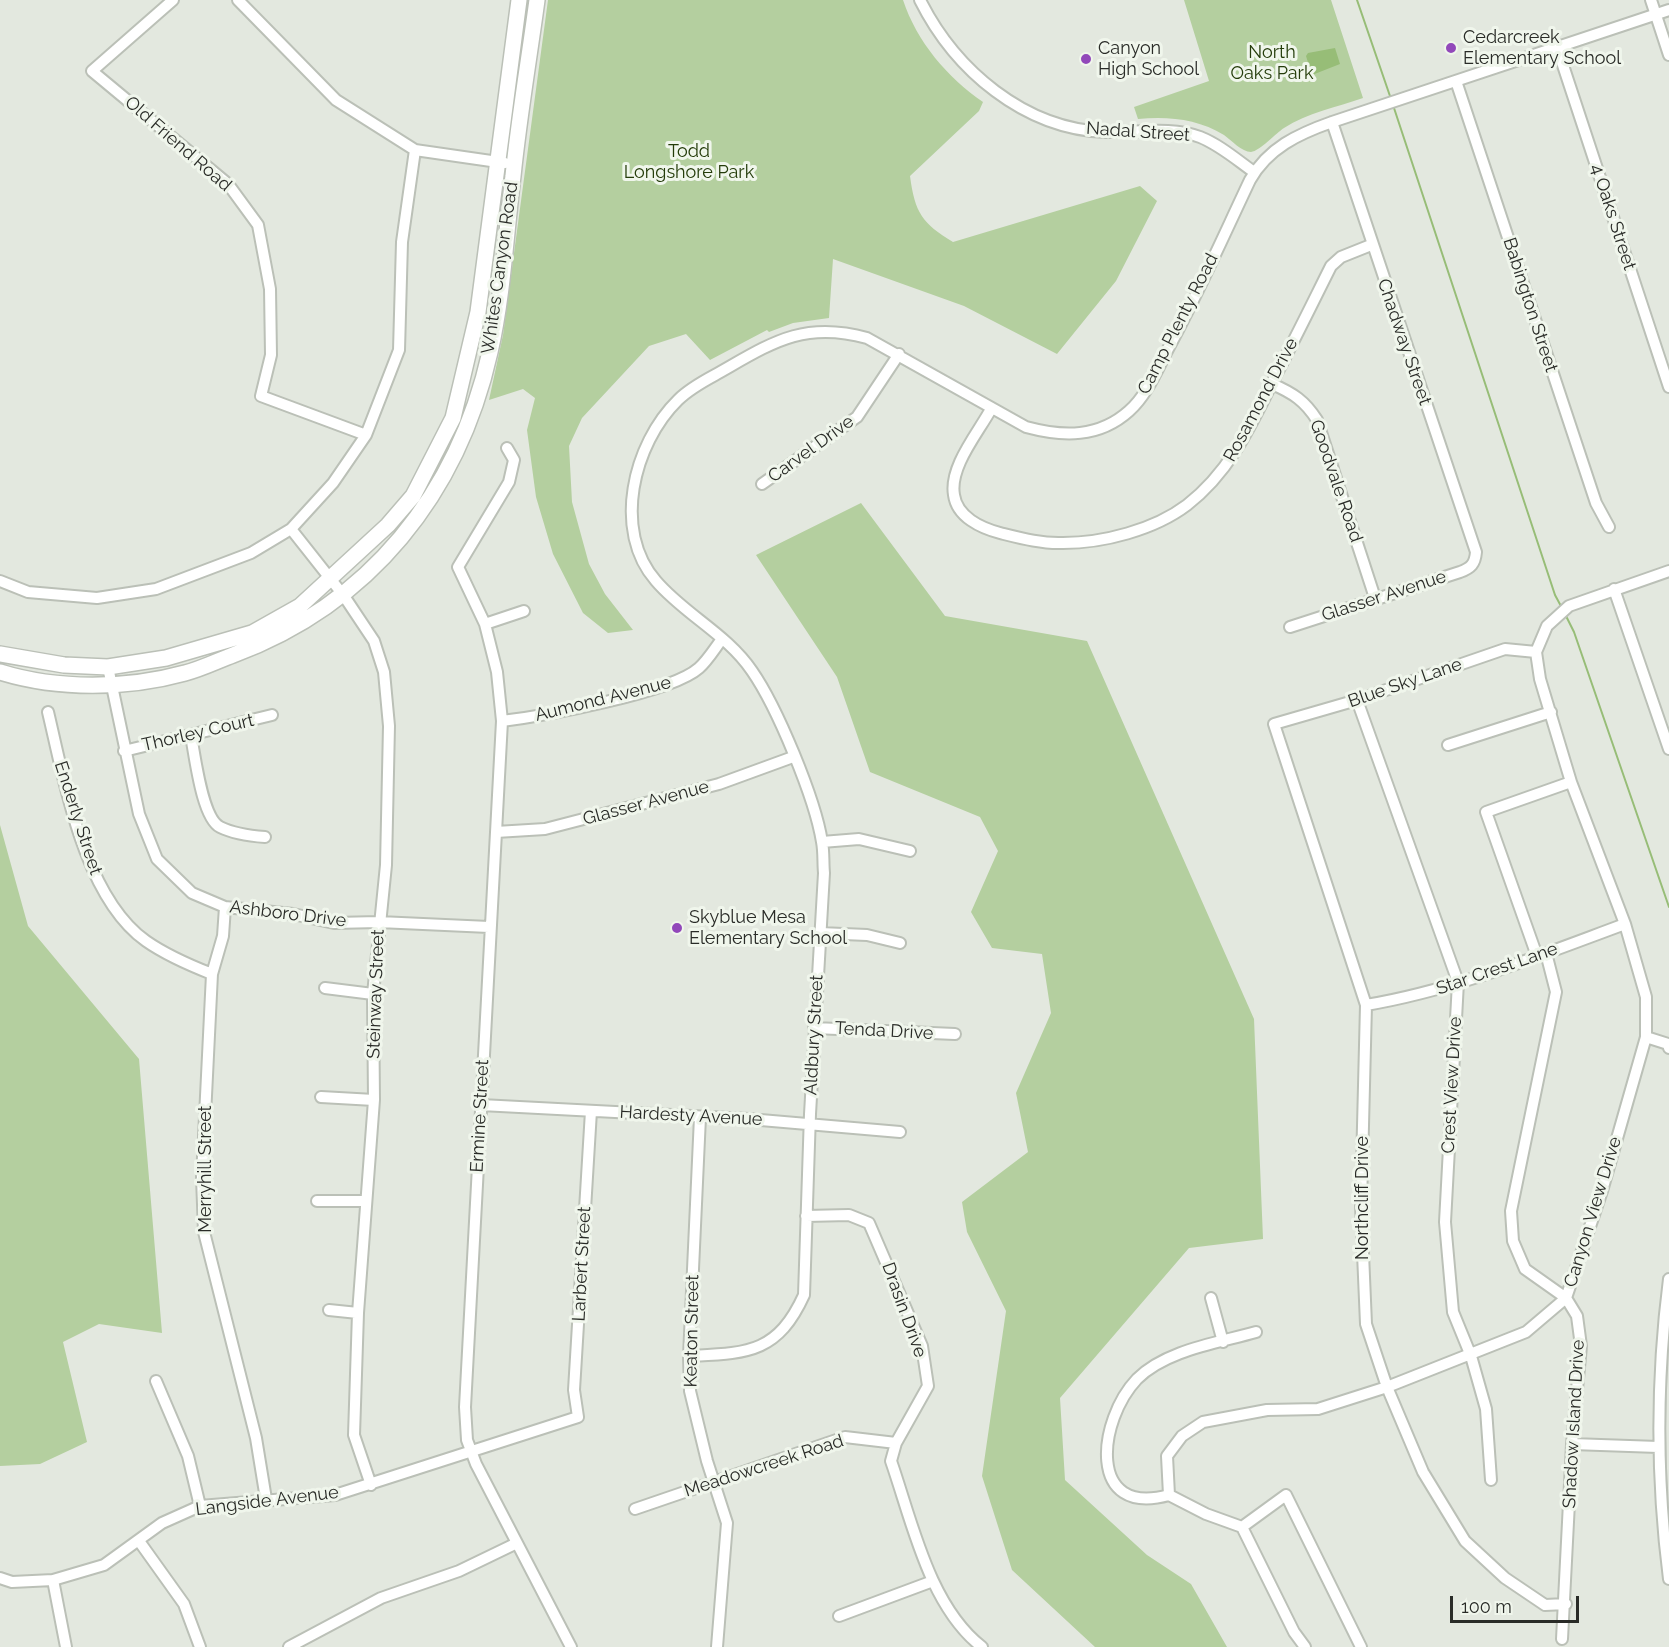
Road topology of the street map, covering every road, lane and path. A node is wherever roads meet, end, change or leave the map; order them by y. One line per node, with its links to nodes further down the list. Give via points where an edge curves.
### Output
1 (173, 0): 22 (street, Old Friend Road, via 92,71 228,184 258,225 270,289 271,355 261,396)
2 (238, 0): 13 (street, via 336,100)
3 (519, 0): 14 (main road, Whites Canyon Road)
4 (537, 0): 15 (main road, Whites Canyon Road)
5 (920, 0): 16 (street, Nadal Street, via 943,40 967,68 1016,105 1047,120 1080,129 1180,132 1200,137)
6 (1651, 0): 8 (street)
7 (1669, 10): 8 (street, Camp Plenty Road)
8 (1656, 15): 9 (street, Camp Plenty Road); 10 (street)
9 (1557, 47): 11 (street, Camp Plenty Road); 20 (street, 4 Oaks Street)
10 (1669, 55)
11 (1456, 81): 12 (street, Camp Plenty Road); 26 (street, Babington Street, via 1596,503)
12 (1332, 122): 16 (street, Camp Plenty Road, via 1281,144); 17 (street, Chadway Street)
13 (415, 150): 14 (street); 22 (street, via 402,242 399,350)
14 (497, 162): 15 (street); 30 (main road, Whites Canyon Road, via 478,312 453,418 413,496)
15 (514, 164): 33 (main road, Whites Canyon Road, via 491,351 469,425 433,494 402,537)
16 (1254, 172): 21 (street, Camp Plenty Road, via 1187,314 1151,382 1129,411 1102,427 1071,435 1026,427)
17 (1371, 244): 19 (street, Rosamond Drive, via 1341,257 1331,266); 28 (street, Chadway Street, via 1476,552)
18 (899, 354): 21 (street, Camp Plenty Road); 23 (street, Camp Plenty Road, via 839,330 812,331 782,339 700,383 677,401); 25 (street, Carvel Drive, via 857,417)
19 (1272, 384): 21 (street, Rosamond Drive, via 1237,452 1215,480 1186,506 1126,533 1062,544 987,529 960,511 954,496 954,479); 34 (street, Goodvale Road, via 1307,404 1317,420)
20 (1669, 387)
21 (991, 409)
22 (366, 435): 27 (street, via 333,483)
23 (648, 447): 38 (street, Aldbury Street, via 634,478 634,541 654,580)
24 (507, 448): 36 (street, Ermine Street, via 514,460 509,482 458,567)
25 (762, 484)
26 (1609, 527)
27 (291, 529): 30 (street, Steinway Street); 31 (street, via 251,553 156,589 97,598 28,592)
28 (1475, 561): 34 (street, Glasser Avenue, via 1469,569)
29 (1669, 571): 32 (street)
30 (331, 580): 33 (street, Steinway Street); 41 (main road, Whites Canyon Road, via 300,606 252,633 166,658)
31 (0, 581)
32 (1614, 589): 39 (street, via 1569,606 1543,632); 52 (street)
33 (344, 596): 43 (main road, Whites Canyon Road, via 264,643 185,673); 61 (street, Steinway Street, via 374,641 384,672 389,771 386,865)
34 (1375, 598): 37 (street, Glasser Avenue)
35 (524, 610): 36 (street)
36 (485, 624): 48 (street, Ermine Street, via 497,672)
37 (1290, 627)
38 (722, 639): 48 (street, Aumond Avenue, via 699,668 678,681 548,715); 54 (street, Aldbury Street, via 750,668 767,695)
39 (1536, 652): 44 (street, Blue Sky Lane, via 1505,650); 46 (street, Canyon View Drive)
40 (0, 654): 41 (main road, Whites Canyon Road, via 64,665)
41 (108, 667): 43 (street, Ashboro Drive)
42 (0, 672): 43 (main road, Whites Canyon Road, via 69,684)
43 (112, 686): 53 (street, Ashboro Drive)
44 (1357, 700): 49 (street, Blue Sky Lane); 68 (street, Crest View Drive)
45 (48, 712): 67 (street, Enderly Street, via 90,867 115,910 145,940)
46 (1551, 712): 51 (street); 55 (street, Canyon View Drive)
47 (272, 715): 50 (street, Thorley Court)
48 (502, 721): 56 (street, Ermine Street)
49 (1274, 724): 71 (street, Northcliff Drive)
50 (191, 736): 53 (street, Thorley Court); 57 (street, via 207,812 218,826)
51 (1448, 745)
52 (1669, 749)
53 (124, 750): 60 (street, Ashboro Drive, via 139,814 157,859 192,893)
54 (793, 757): 56 (street, Glasser Avenue, via 719,784 545,829); 58 (street, Aldbury Street, via 811,800)
55 (1571, 782): 62 (street, Canyon View Drive); 66 (street, via 1486,812)
56 (496, 832): 63 (street, Ermine Street)
57 (266, 837)
58 (822, 842): 59 (street, via 859,839); 64 (street, Aldbury Street)
59 (910, 851)
60 (225, 907): 61 (street, Ashboro Drive, via 334,923); 67 (street, Merryhill Street, via 224,936)
61 (379, 922): 63 (street, Ashboro Drive); 70 (street, Steinway Street)
62 (1625, 924): 66 (street, Star Crest Lane); 74 (street, Canyon View Drive, via 1646,997)
63 (489, 927): 78 (street, Ermine Street)
64 (820, 933): 65 (street, via 867,935); 72 (street, Aldbury Street)
65 (900, 943)
66 (1541, 955): 68 (street, Star Crest Lane); 88 (street, via 1556,992 1511,1211 1513,1241 1525,1269)
67 (212, 974): 106 (street, Merryhill Street, via 202,1177 204,1232 256,1438)
68 (1458, 982): 71 (street, Star Crest Lane, via 1410,998); 94 (street, Crest View Drive, via 1444,1222 1453,1312)
69 (326, 988): 70 (street)
70 (373, 994): 77 (street, Steinway Street)
71 (1366, 1005): 96 (street, Northcliff Drive, via 1361,1206 1366,1324)
72 (814, 1028): 73 (street, Tenda Drive); 81 (street, Aldbury Street)
73 (955, 1034)
74 (1646, 1037): 75 (street, via 1668,1044); 88 (street, Canyon View Drive, via 1602,1191)
75 (1669, 1048)
76 (321, 1097): 77 (street)
77 (374, 1100): 84 (street, Steinway Street)
78 (481, 1105): 79 (street, Hardesty Avenue); 101 (street, Ermine Street, via 466,1362 465,1407)
79 (591, 1111): 80 (street, Hardesty Avenue); 97 (street, Larbert Street, via 574,1390)
80 (700, 1117): 81 (street, Hardesty Avenue); 93 (street, Keaton Street)
81 (809, 1123): 82 (street, Hardesty Avenue); 85 (street, Aldbury Street)
82 (900, 1132)
83 (316, 1201): 84 (street)
84 (366, 1202): 90 (street, Steinway Street)
85 (806, 1216): 93 (street, Aldbury Street, via 804,1295 794,1316 772,1341 741,1353); 98 (street, Drasin Drive, via 849,1215 869,1223 922,1346 928,1386)
86 (1669, 1279): 100 (street, via 1659,1383)
87 (1211, 1298): 92 (street)
88 (1566, 1298): 94 (street, Canyon View Drive, via 1526,1332); 99 (street, Shadow Island Drive, via 1577,1316 1581,1346)
89 (329, 1310): 90 (street)
90 (358, 1313): 104 (street, Steinway Street, via 354,1436)
91 (1256, 1332): 92 (street)
92 (1223, 1342): 105 (street, via 1171,1357 1137,1379 1110,1429 1105,1446 1113,1482 1130,1496 1149,1501)
93 (689, 1356): 103 (street, Keaton Street, via 690,1391)
94 (1471, 1356): 96 (street, Canyon View Drive); 102 (street, Crest View Drive, via 1486,1408)
95 (156, 1381): 107 (street, via 188,1456)
96 (1387, 1388): 105 (street, Canyon View Drive, via 1318,1409 1268,1410 1203,1422 1182,1436 1167,1456); 116 (street, Northcliff Drive, via 1423,1472 1465,1541 1504,1578 1545,1605)
97 (578, 1417): 101 (street, Langside Avenue)
98 (896, 1443): 103 (street, Meadowcreek Road, via 845,1437); 115 (street, Drasin Drive, via 891,1461)
99 (1572, 1444): 100 (street); 116 (street, Shadow Island Drive)
100 (1658, 1447): 113 (street)
101 (471, 1452): 104 (street, Langside Avenue); 111 (street, Ermine Street)
102 (1491, 1480)
103 (714, 1481): 108 (street, Meadowcreek Road); 124 (street, Keaton Street, via 727,1523)
104 (371, 1485): 106 (street, Langside Avenue, via 335,1495)
105 (1169, 1495): 109 (street)
106 (266, 1499): 107 (street, Langside Avenue)
107 (200, 1506): 110 (street, Langside Avenue, via 162,1523)
108 (635, 1509)
109 (1242, 1527): 119 (street, via 1286,1495); 126 (street)
110 (139, 1541): 114 (street, Langside Avenue, via 104,1565); 121 (street, via 184,1604)
111 (517, 1543): 122 (street, via 459,1572 381,1598); 123 (street, Ermine Street)
112 (0, 1578): 114 (street, Langside Avenue, via 12,1582)
113 (1669, 1579)
114 (53, 1580): 120 (street)
115 (933, 1581): 117 (street); 125 (street, Drasin Drive, via 971,1639)
116 (1566, 1604): 118 (street, Shadow Island Drive)
117 (839, 1616)
118 (1562, 1640)
119 (1360, 1644): 127 (street)
120 (66, 1647)
121 (200, 1647)
122 (289, 1647)
123 (570, 1647)
124 (717, 1647)
125 (982, 1647)
126 (1305, 1647)
127 (1347, 1647)

